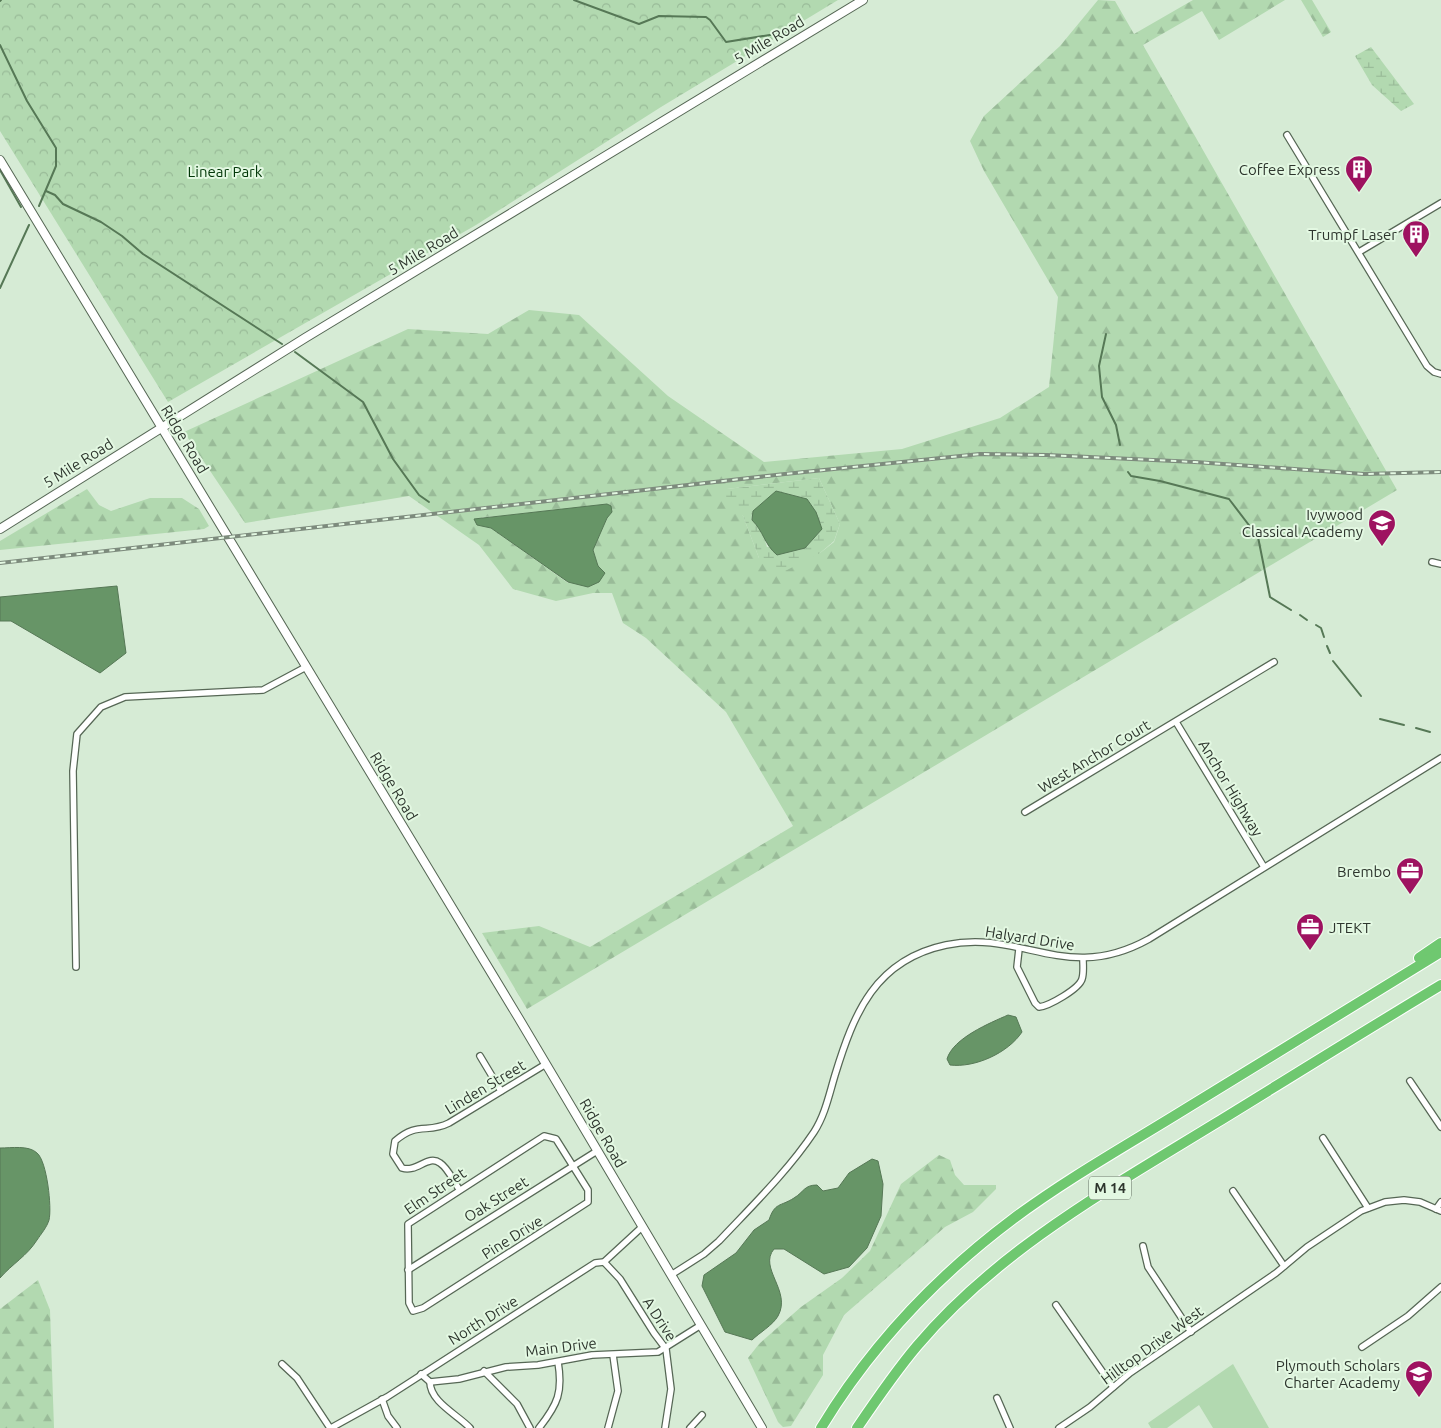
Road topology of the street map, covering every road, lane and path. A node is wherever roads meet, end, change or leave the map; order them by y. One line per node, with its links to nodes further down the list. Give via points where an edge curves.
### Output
1 (863, 0): 7 (street, 5 Mile Road)
2 (1287, 136): 5 (street)
3 (0, 160): 7 (street, Ridge Road)
4 (1441, 203): 5 (street)
5 (1359, 252): 6 (street, via 1427,366)
6 (1441, 374)
7 (161, 428): 8 (street, 5 Mile Road); 12 (street, Ridge Road)
8 (0, 529)
9 (1432, 562): 10 (street)
10 (1441, 564)
11 (1274, 662): 13 (street, West Anchor Court)
12 (306, 667): 21 (street, via 264,690 125,697 100,707 77,734 73,771); 27 (street, Ridge Road)
13 (1176, 722): 15 (street, West Anchor Court); 16 (street, Anchor Highway)
14 (1441, 758): 16 (street, Halyard Drive)
15 (1025, 812)
16 (1264, 867): 20 (street, Halyard Drive, via 1138,945 1108,956)
17 (1441, 943): 24 (highway)
18 (1019, 950): 20 (street, Halyard Drive); 20 (street, via 1018,969 1039,1007 1078,986); 44 (street, Halyard Drive, via 979,942 948,945 912,957 884,977 853,1020 814,1132 720,1241)
19 (1441, 952): 24 (highway, M 14)
20 (1083, 959)
21 (76, 967)
22 (1441, 985): 25 (highway, M 14)
23 (1441, 988): 25 (highway)
24 (1371, 995): 71 (highway, M 14, via 1030,1206 990,1237 897,1326)
25 (1411, 1003): 72 (highway, M 14, via 1090,1200 1028,1243 986,1277 929,1332)
26 (480, 1056): 29 (street)
27 (546, 1064): 29 (street, Linden Street); 32 (street, Ridge Road)
28 (1410, 1081): 30 (street)
29 (501, 1091): 34 (street, Linden Street, via 449,1124 416,1128 393,1144 392,1154 402,1168 412,1170 429,1161 437,1161)
30 (1441, 1127)
31 (1323, 1138): 37 (street)
32 (597, 1151): 33 (street, Oak Street); 39 (street, Ridge Road)
33 (573, 1166): 34 (street, Elm Street, via 556,1139 544,1136); 43 (street, Oak Street); 47 (street, Pine Drive, via 589,1193 586,1204 423,1308)
34 (459, 1190): 43 (street, Elm Street, via 408,1224)
35 (1233, 1190): 42 (street)
36 (1441, 1202): 38 (street)
37 (1368, 1208): 38 (street, Hilltop Drive West, via 1404,1200); 42 (street, Hilltop Drive West)
38 (1439, 1210)
39 (642, 1227): 41 (street, North Drive); 44 (street, Ridge Road)
40 (1143, 1246): 49 (street, via 1148,1267)
41 (604, 1262): 51 (street, A Drive, via 620,1278); 56 (street, North Drive, via 596,1263)
42 (1284, 1266): 49 (street, Hilltop Drive West)
43 (408, 1270): 47 (street, Elm Street, via 409,1303)
44 (671, 1275): 48 (street, Ridge Road)
45 (1441, 1287): 50 (street, via 1414,1311)
46 (1056, 1305): 58 (street)
47 (413, 1311)
48 (701, 1325): 51 (street, Main Drive); 70 (street, Ridge Road)
49 (1191, 1332): 58 (street, Hilltop Drive West)
50 (1362, 1347)
51 (666, 1349): 52 (street, Main Drive); 68 (street, A Drive, via 671,1389)
52 (613, 1355): 53 (street, Main Drive, via 592,1355); 67 (street, via 618,1392)
53 (558, 1362): 55 (street, Main Drive); 66 (street, via 562,1382 560,1395)
54 (282, 1364): 62 (street, via 295,1374)
55 (484, 1372): 57 (street, Main Drive); 65 (street, via 517,1404)
56 (421, 1374): 57 (street); 60 (street, North Drive)
57 (430, 1382): 64 (street, via 438,1399)
58 (1113, 1387): 74 (street, Hilltop Drive West)
59 (997, 1398): 73 (street)
60 (382, 1399): 62 (street, North Drive); 63 (street)
61 (702, 1414): 69 (street)
62 (330, 1428)
63 (397, 1428)
64 (470, 1428)
65 (530, 1428)
66 (539, 1428)
67 (608, 1428)
68 (665, 1428)
69 (690, 1428)
70 (762, 1428)
71 (821, 1428)
72 (857, 1428)
73 (1010, 1428)
74 (1059, 1428)

